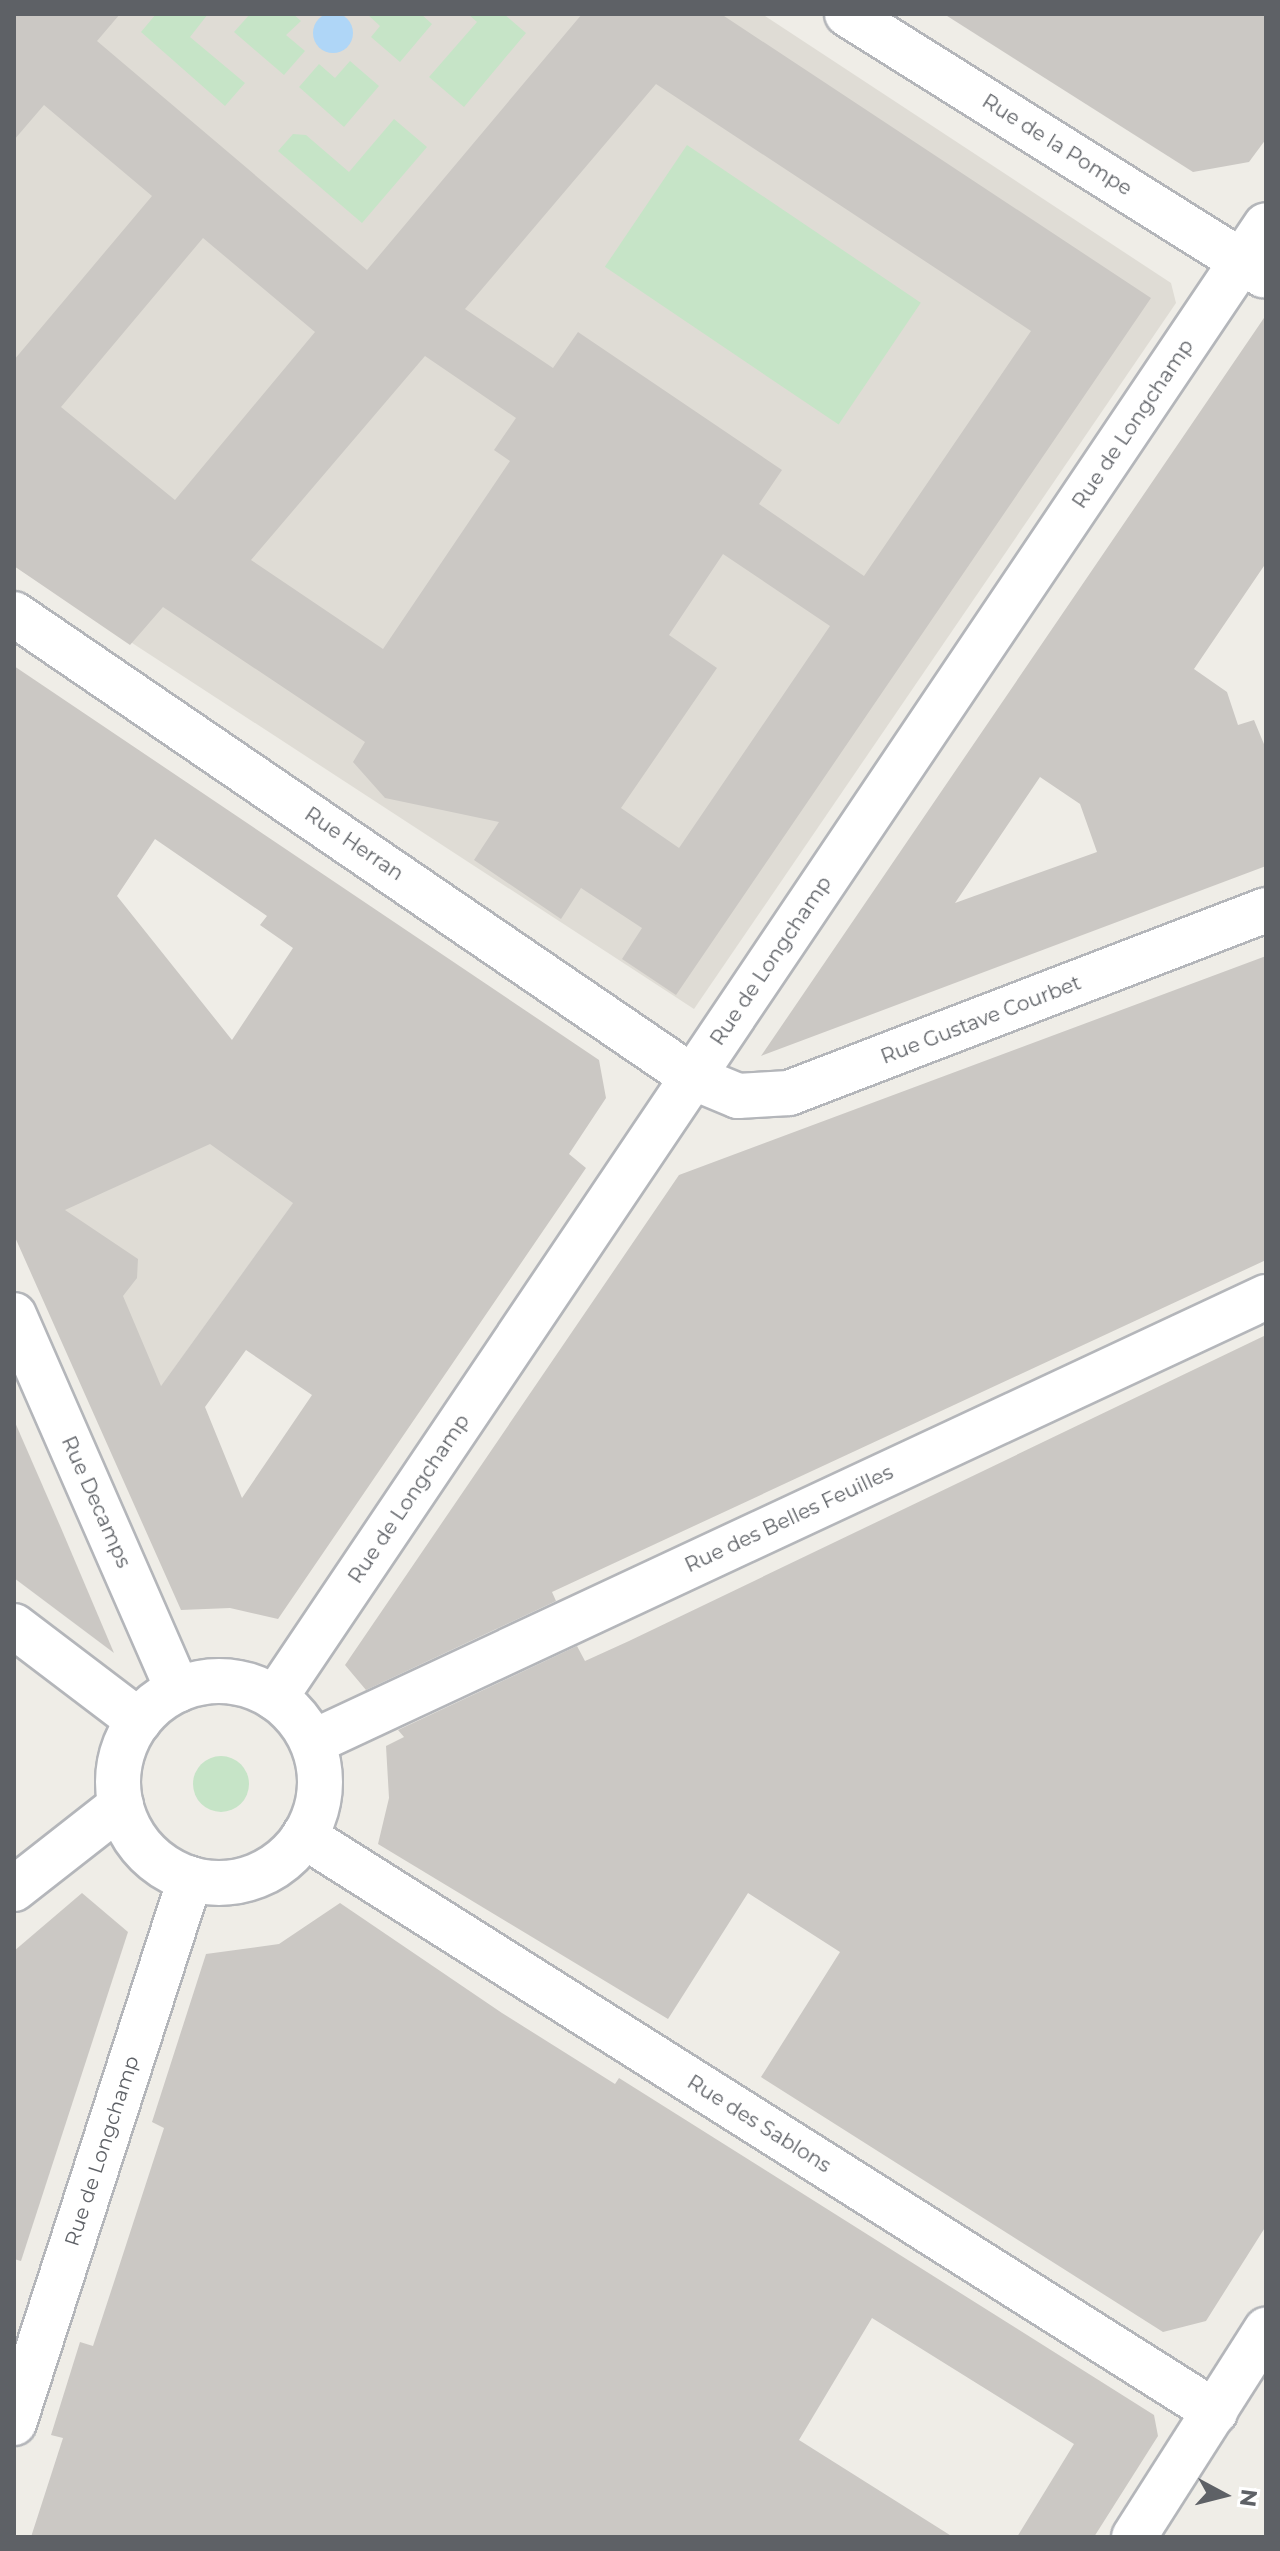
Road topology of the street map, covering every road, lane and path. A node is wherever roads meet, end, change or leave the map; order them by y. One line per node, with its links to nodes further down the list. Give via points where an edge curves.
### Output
1 (847, 14): 3 (street, Rue de la Pompe)
2 (1266, 225): 3 (street, Rue de Longchamp)
3 (1254, 269): 6 (street, Rue de Longchamp)
4 (14, 614): 6 (street, Rue Herran)
5 (1266, 910): 6 (street, Rue Gustave Courbet, via 789,1093 738,1096)
6 (692, 1077): 11 (street, Rue de Longchamp)
7 (1266, 1297): 13 (street, Rue des Belles Feuilles)
8 (14, 1315): 10 (street, Rue Decamps)
9 (14, 1626): 12 (street)
10 (178, 1690): 11 (street, via 227,1681); 12 (street)
11 (275, 1698): 13 (street)
12 (139, 1721): 14 (street, via 121,1761)
13 (313, 1742): 15 (street, via 320,1790)
14 (121, 1805): 16 (street); 17 (street, via 145,1851)
15 (304, 1836): 17 (street, via 254,1877); 19 (street, Rue des Sablons)
16 (23, 1868)
17 (190, 1879): 20 (street, Rue de Longchamp)
18 (1266, 2330): 19 (street)
19 (1215, 2412): 21 (street)
20 (14, 2423)
21 (1134, 2537)

